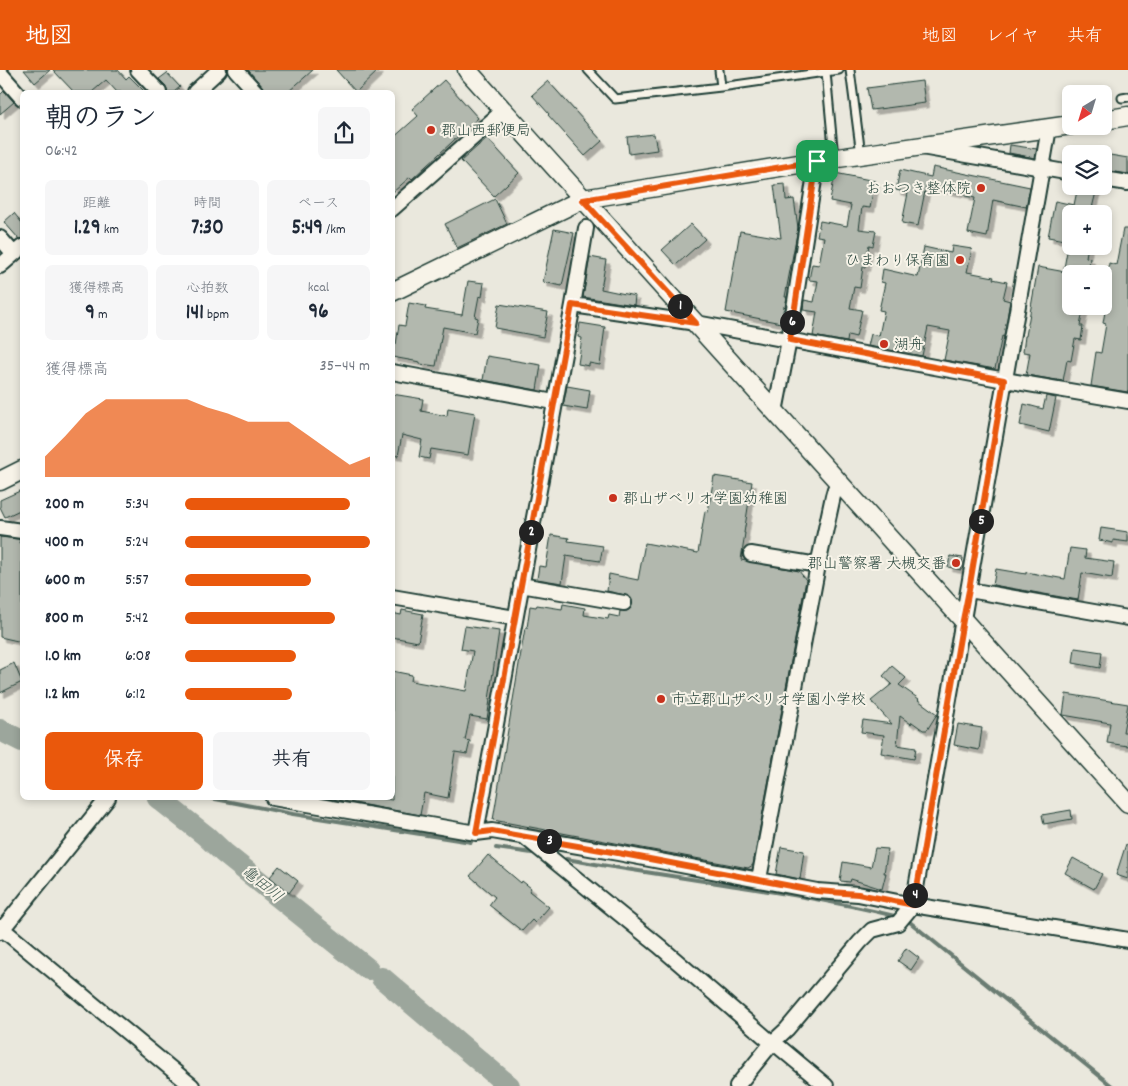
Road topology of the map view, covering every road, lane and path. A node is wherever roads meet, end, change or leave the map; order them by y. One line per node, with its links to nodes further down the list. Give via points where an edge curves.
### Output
1 (138, 70): 13 (street)
2 (219, 70): 14 (street)
3 (236, 70): 15 (street)
4 (467, 70): 17 (street)
5 (588, 70): 12 (lane, via 615,99)
6 (719, 70): 12 (lane)
7 (839, 70): 10 (lane)
8 (850, 70): 23 (lane)
9 (803, 72): 10 (lane); 12 (lane)
10 (826, 72): 24 (lane)
11 (0, 73): 16 (street)
12 (721, 87)
13 (157, 90)
14 (197, 90)
15 (254, 90)
16 (20, 96)
17 (503, 111): 30 (street); 31 (street)
18 (1128, 116): 19 (street)
19 (1112, 119)
20 (1062, 126): 21 (street)
21 (1049, 128): 22 (street); 26 (street)
22 (918, 147): 23 (street); 26 (street)
23 (862, 155): 24 (street)
24 (834, 158): 25 (street)
25 (817, 161): 30 (street); 39 (street)
26 (1041, 168): 27 (street); 41 (street)
27 (1062, 172)
28 (1112, 180): 29 (street)
29 (1128, 183)
30 (583, 200): 36 (street); 38 (street)
31 (395, 206)
32 (586, 228): 37 (street)
33 (0, 238): 34 (street)
34 (18, 250): 35 (street)
35 (0, 266)
36 (395, 291)
37 (572, 305): 38 (street); 43 (street)
38 (696, 323): 39 (street); 44 (street)
39 (790, 340): 41 (street); 44 (street)
40 (395, 373): 43 (street)
41 (1004, 380): 42 (street); 53 (street)
42 (1128, 401)
43 (554, 402): 52 (street)
44 (775, 412): 47 (street)
45 (20, 471): 46 (street)
46 (0, 481)
47 (840, 484): 51 (street, via 833,496); 58 (street)
48 (0, 528): 49 (street)
49 (20, 532)
50 (751, 554): 51 (street)
51 (818, 565): 64 (street)
52 (521, 585): 55 (street); 56 (street)
53 (969, 590): 57 (street); 58 (street)
54 (395, 598): 56 (street)
55 (624, 604)
56 (515, 618): 62 (street)
57 (1128, 618)
58 (963, 620): 61 (street); 65 (street)
59 (106, 800): 66 (street)
60 (285, 800): 62 (street)
61 (1128, 803)
62 (476, 833): 63 (street, via 492,831)
63 (526, 837): 64 (street); 68 (street)
64 (759, 879): 65 (street, via 817,891 858,894)
65 (911, 908): 67 (street); 68 (street, via 898,923 872,930)
66 (1, 930): 69 (street)
67 (1128, 940)
68 (772, 1043): 70 (street); 71 (street)
69 (192, 1086)
70 (738, 1086)
71 (826, 1086)

